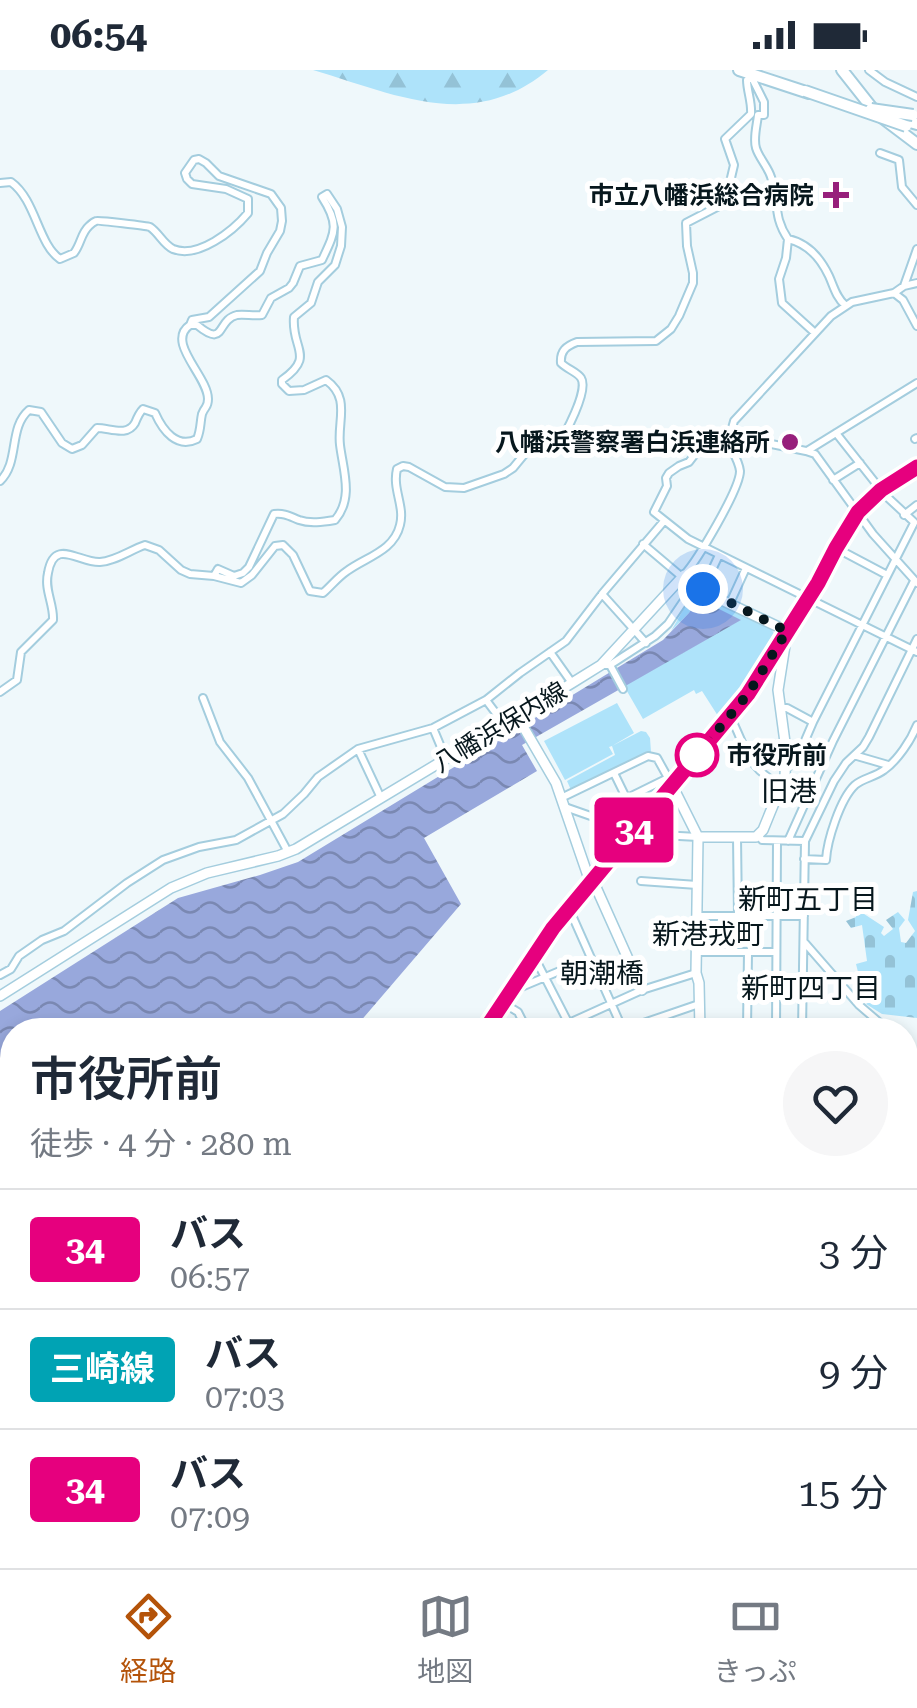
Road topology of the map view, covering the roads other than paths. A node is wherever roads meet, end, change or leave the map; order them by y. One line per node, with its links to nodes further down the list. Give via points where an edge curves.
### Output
1 (739, 70): 4 (highway)
2 (842, 70): 7 (highway, via 876,113)
3 (869, 70): 5 (street)
4 (805, 92): 6 (highway, bridge); 6 (highway, bridge)
5 (917, 97)
6 (914, 122)
7 (917, 144)
8 (880, 153): 10 (street, via 899,160 902,187)
9 (0, 183): 17 (street, via 11,182 22,192 60,259 74,253 84,232 101,220 144,225 182,250 229,231 248,213 248,199 192,184 186,173 194,160 271,194 282,221 260,271)
10 (917, 205)
11 (788, 240): 16 (street, via 802,242 819,260); 19 (street, via 779,278 782,303); 41 (street, via 770,172 756,151 764,102 750,78 751,114 725,139 734,166 726,200 686,223 693,283 679,316 656,342 568,345 561,363 580,376 584,391 556,446 536,447 504,474 464,488 445,487 409,467 397,469 401,522 391,543 323,593 310,592 283,544 246,580)
12 (917, 249): 14 (street)
13 (917, 283): 14 (street)
14 (904, 286): 15 (street)
15 (894, 293): 16 (street); 18 (street)
16 (845, 306): 19 (street)
17 (190, 326): 27 (street, via 181,338 208,399 197,438 178,441 156,414 143,409 130,430 97,428 72,449 40,412 29,410 18,423 9,470); 41 (street, via 215,334 230,318 262,315 300,266 322,260 335,229 322,197 333,200 341,246 310,303 294,318 299,365 282,384 289,391 326,380 334,386 343,417 342,508 335,520 324,522 274,514 242,574 218,569)
18 (917, 326)
19 (816, 333): 22 (street, via 749,403)
20 (917, 382): 21 (street)
21 (836, 433): 23 (street); 24 (street)
22 (729, 437): 23 (street); 32 (street, via 712,432 689,462 669,474 654,512); 35 (street, via 738,480)
23 (806, 452): 26 (street, via 815,454)
24 (860, 463): 26 (street); 28 (street)
25 (917, 467): 28 (street)
26 (833, 480): 30 (street)
27 (0, 481)
28 (881, 490): 30 (street); 31 (street)
29 (917, 504): 31 (street)
30 (858, 512): 36 (street); 38 (street)
31 (904, 515): 33 (street)
32 (664, 521): 34 (street); 35 (street)
33 (916, 524): 38 (street)
34 (643, 544): 42 (street); 45 (street)
35 (704, 548): 37 (street); 42 (street)
36 (836, 548): 40 (street); 46 (street)
37 (719, 555): 39 (street); 44 (street)
38 (895, 560): 40 (street); 43 (street)
39 (746, 568): 46 (street); 47 (street)
40 (887, 575): 48 (street)
41 (214, 576): 59 (street, via 181,570 145,544 104,562 61,553 47,575 52,620 21,652 17,680)
42 (683, 576): 44 (street); 49 (street, 八幡浜保内線)
43 (915, 582): 51 (street)
44 (700, 588): 47 (street); 53 (street, via 691,590)
45 (602, 594): 49 (street); 55 (street)
46 (808, 598): 48 (street); 50 (street)
47 (730, 603): 50 (street)
48 (863, 624): 51 (street); 65 (street)
49 (634, 630): 53 (street); 56 (street, 八幡浜保内線)
50 (787, 631): 62 (street); 63 (street)
51 (886, 636): 54 (street); 88 (street)
52 (917, 638): 54 (street)
53 (646, 643): 56 (street)
54 (915, 650): 70 (street)
55 (550, 652): 57 (street); 61 (street)
56 (607, 667): 57 (street, 八幡浜保内線); 58 (street)
57 (572, 683): 64 (street, 八幡浜保内線)
58 (623, 688)
59 (0, 692)
60 (203, 698): 81 (street, via 220,742)
61 (486, 700): 66 (street); 68 (street)
62 (780, 708): 65 (street); 73 (street)
63 (730, 716): 75 (street); 76 (street, via 750,762)
64 (519, 720): 66 (street, 八幡浜保内線); 79 (street)
65 (813, 722): 73 (street, via 797,759)
66 (504, 724): 71 (street, 八幡浜保内線)
67 (917, 725): 72 (street)
68 (433, 728): 69 (street); 71 (street)
69 (358, 749): 77 (street); 81 (street)
70 (856, 756): 72 (street); 89 (street, via 834,780)
71 (446, 759): 77 (street, 八幡浜保内線)
72 (889, 765): 91 (street, via 846,797 826,860)
73 (786, 766): 76 (street)
74 (614, 772): 75 (street, via 653,756); 78 (street); 79 (street)
75 (670, 781): 78 (street); 82 (street); 84 (street)
76 (782, 786): 85 (street)
77 (382, 798): 90 (street, 八幡浜保内線)
78 (627, 799): 80 (street); 82 (street)
79 (563, 803): 80 (street); 92 (street)
80 (592, 815): 83 (street)
81 (271, 822): 90 (street); 107 (street, via 236,840 163,860)
82 (641, 822): 83 (street)
83 (633, 831): 84 (street); 92 (street)
84 (698, 836): 86 (street); 94 (street)
85 (759, 836): 86 (street); 87 (street)
86 (736, 837): 97 (street)
87 (777, 841): 88 (street); 98 (street)
88 (788, 841): 89 (street)
89 (806, 841): 91 (street)
90 (288, 852): 111 (street, 八幡浜保内線, via 171,888)
91 (804, 860): 99 (street)
92 (591, 881): 95 (street); 109 (street)
93 (641, 881): 94 (street)
94 (697, 885): 96 (street)
95 (568, 910): 104 (street); 113 (street)
96 (696, 916): 97 (street); 101 (street)
97 (738, 916): 98 (street)
98 (776, 916): 99 (street); 103 (street)
99 (804, 916): 100 (street)
100 (804, 942): 124 (street); 125 (street)
101 (696, 952): 102 (street); 106 (street)
102 (748, 952): 103 (street); 122 (street)
103 (776, 952): 123 (street)
104 (531, 960): 108 (street); 110 (street)
105 (562, 970): 108 (street)
106 (696, 973): 109 (street); 114 (street)
107 (0, 975)
108 (544, 977): 110 (street); 117 (street)
109 (642, 990): 113 (street)
110 (511, 991): 112 (street)
111 (0, 996)
112 (503, 1003): 115 (street); 116 (street)
113 (612, 1004): 118 (street); 119 (street)
114 (699, 1004): 120 (street); 121 (street)
115 (493, 1018)
116 (521, 1018)
117 (566, 1018)
118 (587, 1018)
119 (618, 1018)
120 (658, 1018)
121 (700, 1018)
122 (747, 1018)
123 (776, 1018)
124 (802, 1018)
125 (874, 1018)

